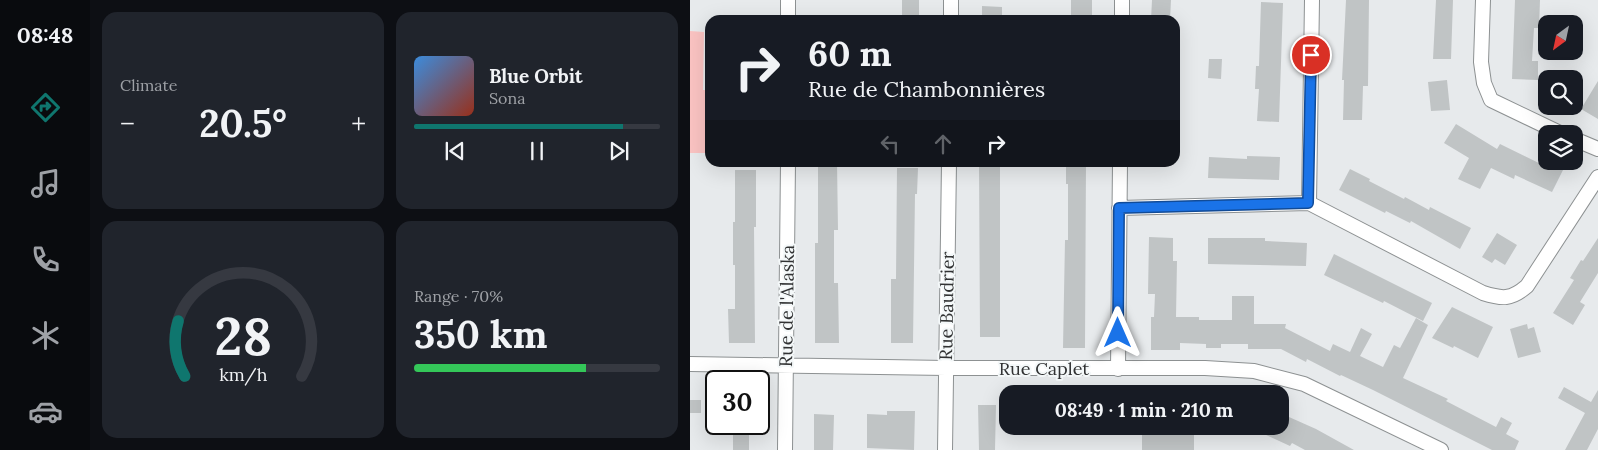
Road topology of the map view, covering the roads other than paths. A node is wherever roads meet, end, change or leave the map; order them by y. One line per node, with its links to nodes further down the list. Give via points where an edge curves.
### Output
1 (788, 0): 6 (street)
2 (951, 0): 7 (street)
3 (1122, 0): 8 (street)
4 (1312, 0): 16 (street)
5 (1483, 0): 9 (street, via 1481,62 1491,100)
6 (788, 15)
7 (951, 15)
8 (1122, 15)
9 (1543, 125)
10 (1583, 143): 11 (street)
11 (1598, 149)
12 (788, 167): 19 (street, Rue de l'Alaska)
13 (949, 167): 20 (street, Rue Baudrier)
14 (1120, 167): 17 (street)
15 (1598, 176): 16 (street, via 1527,286 1509,298 1483,293)
16 (1308, 203): 17 (street)
17 (1119, 208): 21 (street)
18 (690, 364): 19 (street, Rue Caplet)
19 (786, 365): 20 (street, Rue Caplet); 23 (street, Rue de l'Alaska)
20 (946, 368): 21 (street, Rue Caplet); 24 (street, Rue Baudrier)
21 (1118, 369): 22 (street, Rue Caplet, via 1254,371 1304,384)
22 (1416, 445): 25 (street, Rue Caplet)
23 (785, 450)
24 (945, 450)
25 (1440, 450)

